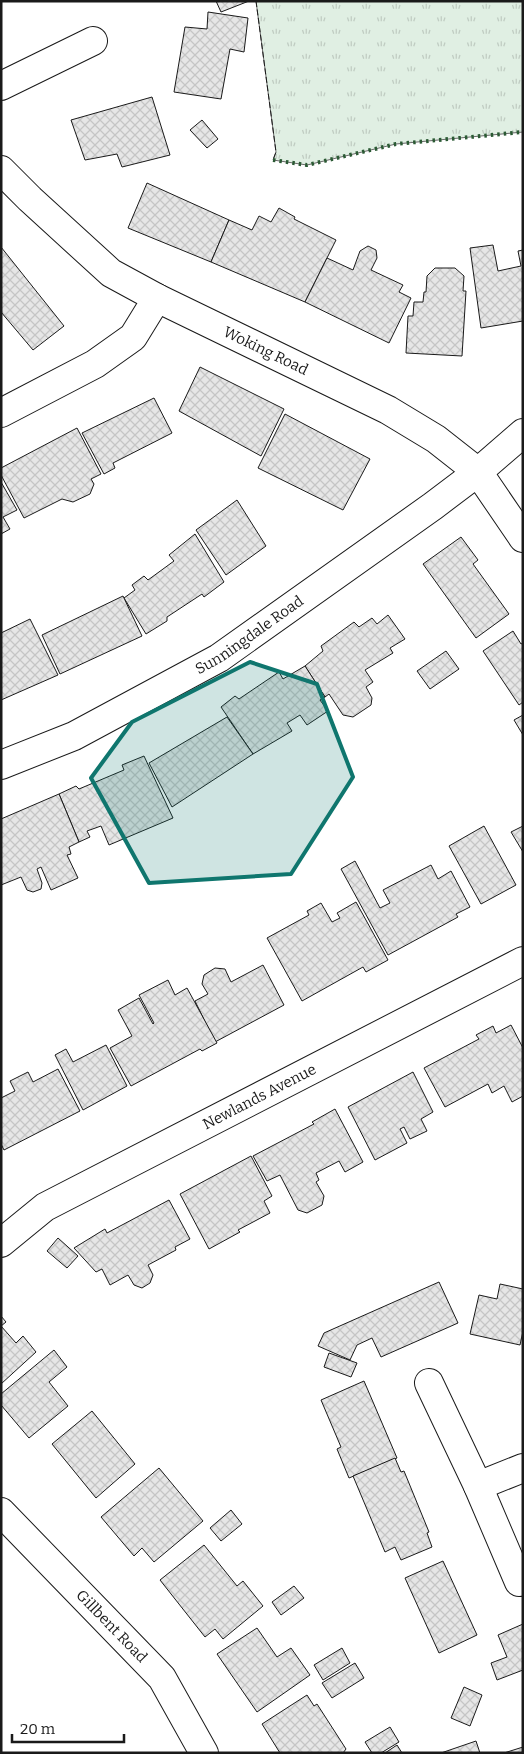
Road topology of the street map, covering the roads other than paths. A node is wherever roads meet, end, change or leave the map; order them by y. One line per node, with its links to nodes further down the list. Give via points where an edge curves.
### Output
1 (93, 41): 2 (street)
2 (1, 86)
3 (1, 170): 4 (street, Woking Road, via 110,273)
4 (157, 298): 5 (street, via 133,337 95,364); 7 (street, Woking Road, via 388,410 436,439)
5 (1, 413)
6 (523, 433): 7 (street, Sunningdale Road)
7 (478, 472): 8 (street, Woking Road); 9 (street, Sunningdale Road, via 219,658 74,736)
8 (523, 538)
9 (1, 765)
10 (523, 961): 11 (street, Newlands Avenue, via 45,1207)
11 (1, 1243)
12 (429, 1383): 14 (street)
13 (523, 1468): 14 (street)
14 (478, 1486): 16 (street)
15 (1, 1512): 17 (street, Gillbent Road, via 162,1678)
16 (519, 1582)
17 (204, 1753)

